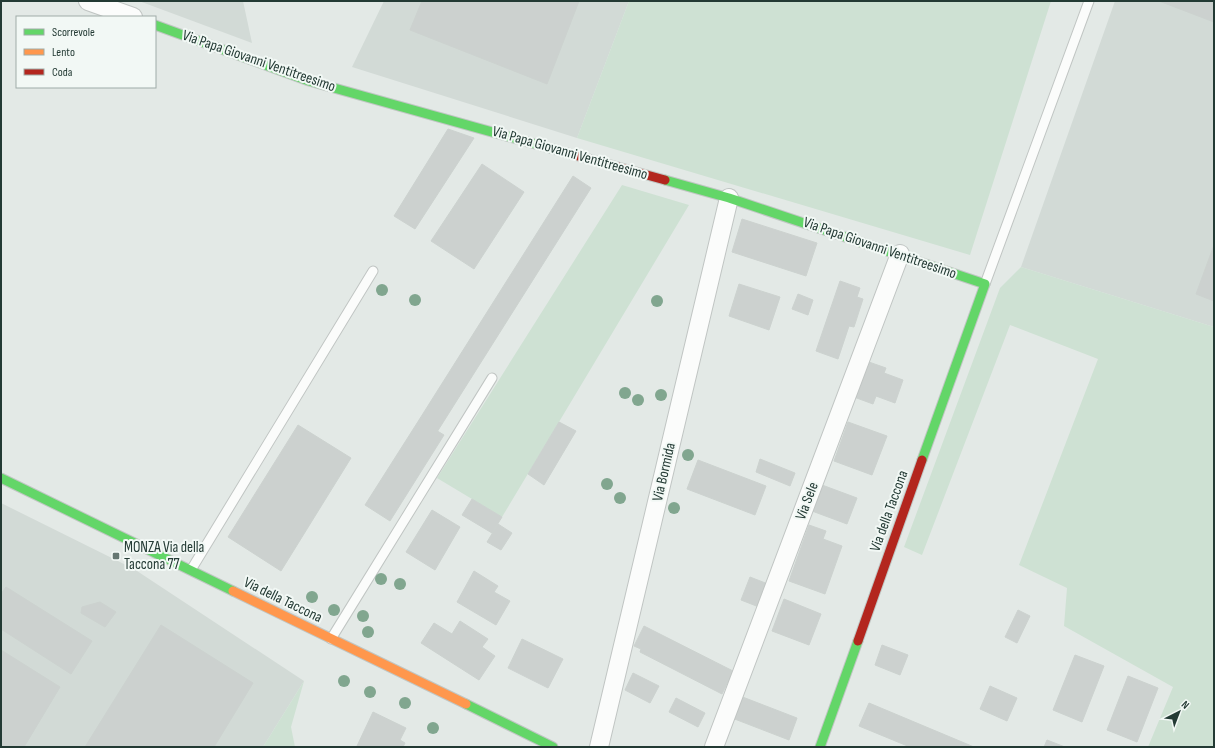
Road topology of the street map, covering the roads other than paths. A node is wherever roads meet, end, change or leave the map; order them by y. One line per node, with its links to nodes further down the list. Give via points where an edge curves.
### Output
1 (88, 1): 3 (street)
2 (1089, 1): 8 (lane)
3 (130, 16)
4 (156, 25): 5 (street, Via Papa Giovanni Ventitreesimo, via 309,81)
5 (729, 198): 6 (street, Via Papa Giovanni Ventitreesimo); 14 (street, Via Bormida)
6 (900, 254): 8 (street, Via Papa Giovanni Ventitreesimo); 15 (street, Via Sele)
7 (373, 271): 11 (lane)
8 (984, 284): 16 (street, Via della Taccona)
9 (492, 378): 12 (lane)
10 (1, 478): 11 (street, Via della Taccona)
11 (191, 571): 12 (street, Via della Taccona)
12 (331, 639): 13 (street, Via della Taccona)
13 (553, 747)
14 (599, 747)
15 (714, 747)
16 (820, 747)

